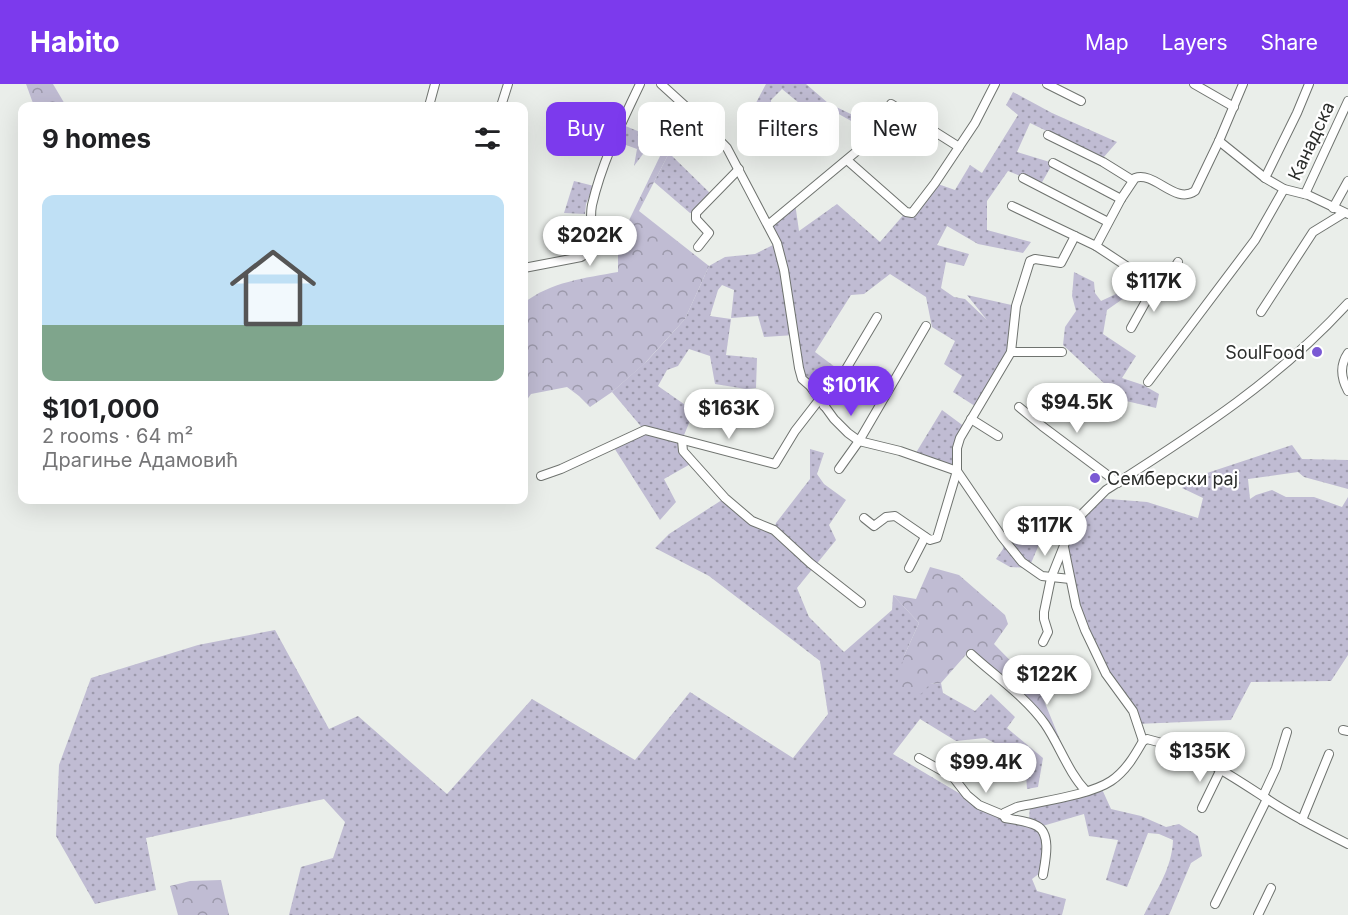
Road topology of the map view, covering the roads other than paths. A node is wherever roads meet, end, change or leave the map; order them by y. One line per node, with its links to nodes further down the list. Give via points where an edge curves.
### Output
1 (435, 84): 12 (street)
2 (508, 84): 13 (street)
3 (640, 84): 39 (street, via 612,141 597,184 590,251 580,257)
4 (661, 84): 22 (street, via 721,140)
5 (995, 84): 18 (street)
6 (1047, 84): 10 (street)
7 (1194, 84): 14 (street)
8 (1243, 84): 14 (street)
9 (1309, 84): 24 (street)
10 (1081, 101)
11 (1348, 101): 28 (street, Канадска)
12 (430, 102)
13 (502, 102)
14 (1234, 107): 17 (street)
15 (938, 134): 18 (street)
16 (1048, 135): 25 (street)
17 (1219, 141): 24 (street); 25 (street, via 1192,194 1183,195 1144,176)
18 (959, 147): 20 (street, via 925,197 909,213)
19 (852, 156): 20 (street)
20 (847, 160): 34 (street)
21 (1053, 163): 29 (street)
22 (739, 169): 34 (street); 37 (street, via 696,213 696,219 709,233)
23 (1023, 178): 33 (street)
24 (1265, 178): 27 (street)
25 (1132, 180): 29 (street)
26 (1348, 181): 31 (street)
27 (1284, 189): 28 (street); 49 (street, via 1255,240)
28 (1305, 194): 31 (street)
29 (1121, 200): 33 (street)
30 (1012, 206): 35 (street)
31 (1333, 208): 32 (street)
32 (1346, 213): 42 (street, via 1313,232)
33 (1108, 222): 36 (street)
34 (768, 225): 51 (street, via 784,270 802,380)
35 (1075, 236): 36 (street); 46 (street, via 1061,263 1030,261 1016,306)
36 (1096, 246): 40 (street)
37 (698, 247)
38 (1178, 262): 40 (street, via 1169,277 1158,287)
39 (528, 267)
40 (1155, 285): 45 (street)
41 (1348, 303): 60 (street, via 1273,376)
42 (1262, 312)
43 (877, 317): 51 (street)
44 (926, 326): 56 (street)
45 (1131, 328)
46 (1011, 352): 47 (street); 53 (street)
47 (1062, 352)
48 (1348, 353): 50 (street, via 1341,371)
49 (1148, 382)
50 (1348, 391)
51 (821, 403): 55 (street, via 795,431 773,464); 56 (street)
52 (1019, 407): 60 (street)
53 (971, 419): 54 (street); 58 (street, via 957,448)
54 (998, 436)
55 (682, 440): 59 (street, via 645,430); 67 (street, via 684,451 725,498 752,522 774,530)
56 (859, 441): 57 (street); 58 (street)
57 (839, 469)
58 (957, 471): 62 (street, via 939,535 933,540); 65 (street, via 1022,562)
59 (541, 476)
60 (1118, 483): 63 (street, via 1096,498 1079,517)
61 (864, 518): 62 (street, via 874,526 895,516)
62 (925, 537): 64 (street)
63 (1064, 546): 65 (street); 66 (street)
64 (909, 568)
65 (1051, 578): 66 (street); 68 (street, via 1044,612 1048,632)
66 (1070, 579): 71 (street, via 1085,630 1106,674 1133,711)
67 (861, 603)
68 (1043, 642)
69 (971, 654): 75 (street, via 1032,708)
70 (1287, 732): 76 (street)
71 (1143, 741): 74 (street, via 1184,749); 75 (street, via 1120,774 1101,787)
72 (1329, 754): 79 (street)
73 (919, 758): 78 (street, via 953,777 979,805)
74 (1221, 768): 76 (street); 77 (street)
75 (1086, 791): 78 (street, via 1017,807)
76 (1265, 797): 79 (street); 83 (street)
77 (1202, 808)
78 (1003, 815): 81 (street, via 1044,832)
79 (1302, 819): 80 (street)
80 (1348, 844)
81 (1043, 875)
82 (1271, 888): 84 (street)
83 (1215, 904)
84 (1258, 915)

